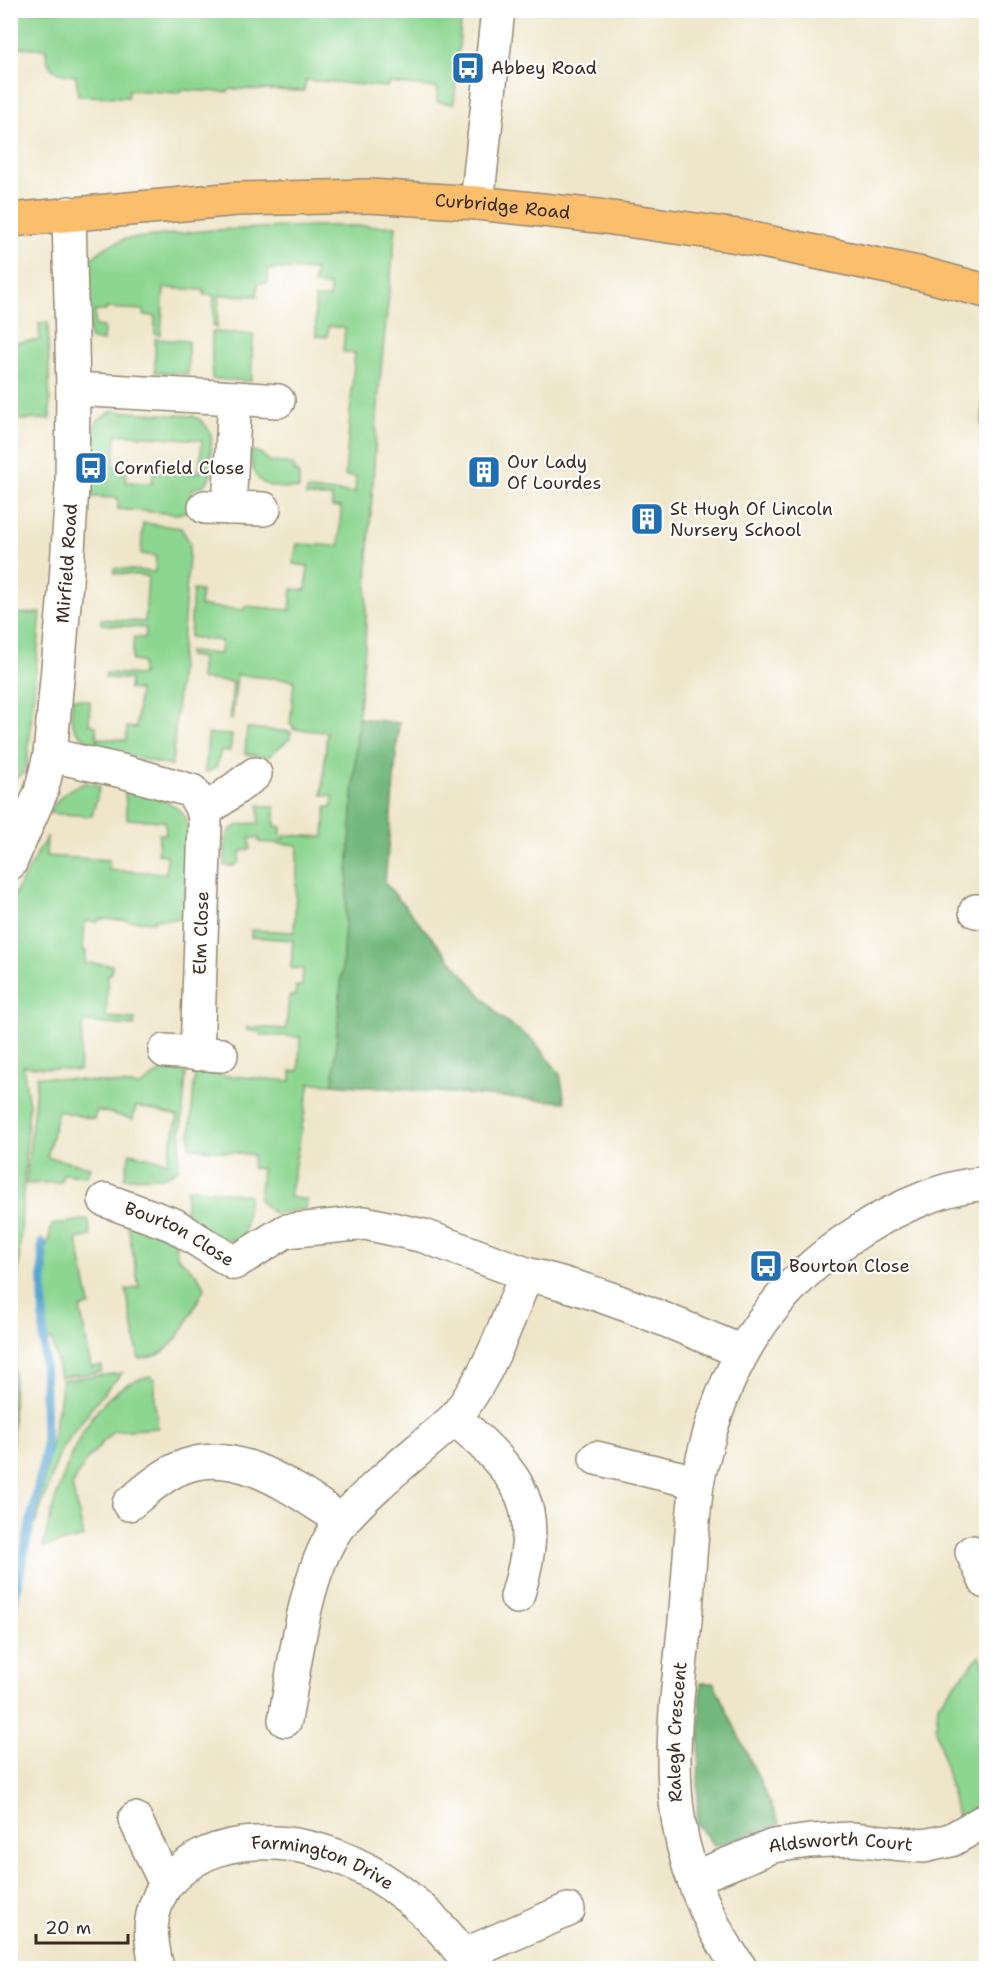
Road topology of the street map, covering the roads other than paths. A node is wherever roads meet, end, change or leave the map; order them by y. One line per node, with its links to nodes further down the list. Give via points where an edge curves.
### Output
1 (498, 10): 2 (street)
2 (477, 203): 3 (main road, Curbridge Road, via 369,196 261,198); 5 (main road, Curbridge Road, via 738,236)
3 (69, 213): 4 (main road, Curbridge Road); 6 (street, Mirfield Road)
4 (10, 220)
5 (987, 291)
6 (73, 389): 7 (street); 10 (street, Mirfield Road, via 66,582)
7 (235, 398): 8 (street); 9 (street, via 217,507)
8 (278, 401)
9 (264, 509)
10 (50, 755): 12 (street, via 192,791); 13 (street, Mirfield Road, via 41,792)
11 (255, 774): 12 (street)
12 (204, 812): 15 (street, Elm Close, via 209,1054)
13 (21, 816): 14 (street, Mirfield Road)
14 (10, 863)
15 (165, 1051)
16 (987, 1184): 19 (street, Ralegh Crescent, via 905,1206 823,1256 772,1308)
17 (105, 1200): 18 (street, Bourton Close, via 174,1225 234,1263 286,1231 365,1223 424,1236)
18 (526, 1274): 19 (street, Bourton Close, via 612,1298); 20 (street, via 495,1351)
19 (742, 1352): 22 (street, Ralegh Crescent, via 713,1420)
20 (454, 1418): 24 (street); 27 (street, via 510,1471 523,1495 530,1535)
21 (596, 1458): 22 (street)
22 (698, 1482): 31 (street, Ralegh Crescent, via 674,1766 680,1827)
23 (129, 1504): 24 (street, via 180,1467 228,1461 276,1480)
24 (343, 1521): 28 (street, via 329,1541 309,1597)
25 (972, 1552): 26 (street)
26 (987, 1582)
27 (517, 1597)
28 (285, 1720)
29 (135, 1819): 32 (street)
30 (987, 1820): 31 (street, Aldsworth Court, via 951,1840 924,1846 851,1839 773,1846)
31 (694, 1878): 36 (street, Ralegh Crescent)
32 (166, 1884): 34 (street, Farmington Drive, via 199,1855 220,1848 267,1842 323,1850 352,1861 413,1901); 35 (street, Farmington Drive, via 155,1901 151,1919)
33 (568, 1910): 34 (street, Farmington Drive)
34 (468, 1962)
35 (157, 1968)
36 (740, 1968)

